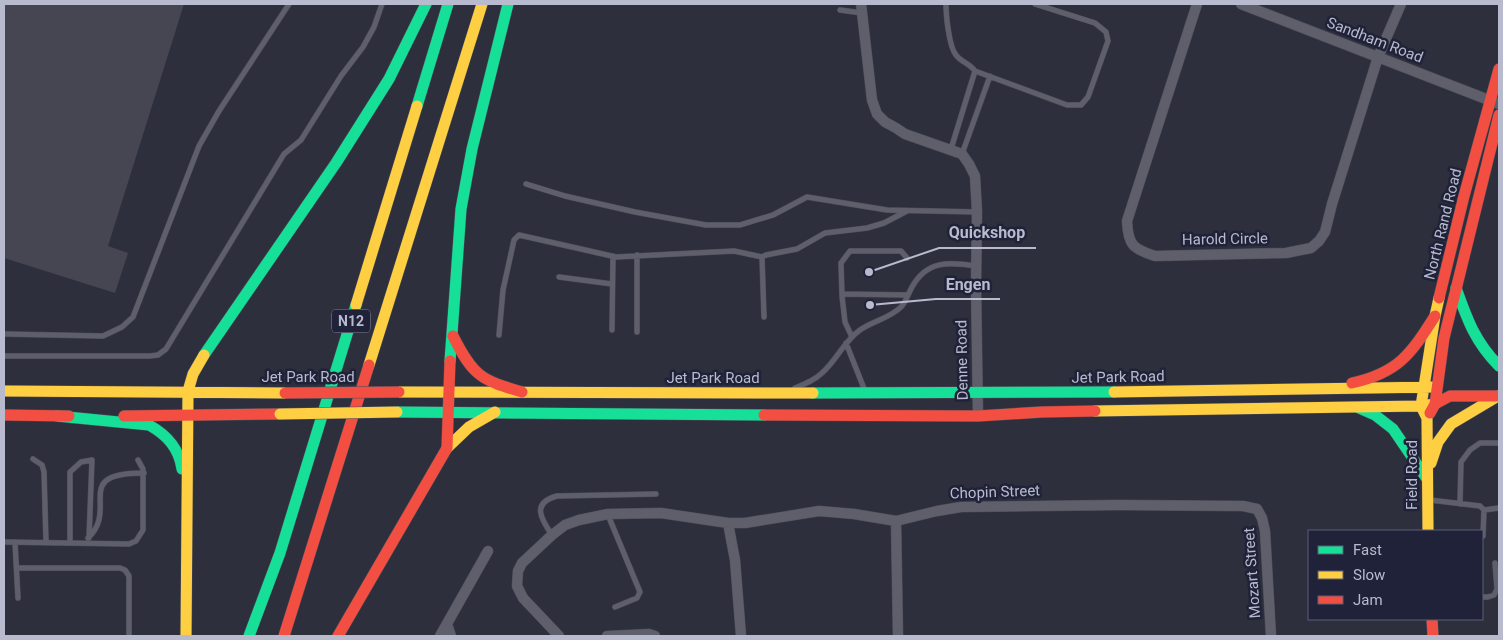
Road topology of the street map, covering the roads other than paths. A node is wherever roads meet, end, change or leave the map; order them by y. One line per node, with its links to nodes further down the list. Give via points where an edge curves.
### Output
1 (289, 4): 39 (lane, via 199,146 133,317 103,336)
2 (382, 4): 44 (lane, via 363,47 301,140 284,154 166,350 150,356)
3 (426, 4): 50 (main road, via 388,79 336,163 207,350 193,374)
4 (448, 4): 102 (main road, N12, via 280,553)
5 (482, 4): 103 (main road, N12)
6 (508, 4): 41 (main road, via 472,149 461,210)
7 (946, 4): 16 (lane, via 951,48)
8 (1035, 4): 17 (lane, via 1095,23 1106,32 1108,41 1088,97 1080,105 1067,105)
9 (1197, 4): 14 (street, Harold Circle, via 1127,221 1131,242 1139,251 1155,256 1286,253 1311,248 1319,241 1325,232)
10 (1241, 4): 14 (street, Sandham Road)
11 (1401, 4): 14 (street, Harold Circle)
12 (862, 8): 13 (lane); 20 (street, via 872,100 877,114 905,134)
13 (840, 10)
14 (1378, 57): 18 (street, Sandham Road)
15 (1499, 69): 18 (main road, North Rand Road)
16 (974, 70): 17 (lane); 20 (lane)
17 (990, 76): 21 (lane)
18 (1494, 103): 35 (main road, North Rand Road, via 1464,196)
19 (1499, 115): 32 (main road, North Rand Road)
20 (951, 149): 21 (street)
21 (962, 154): 24 (street, Denne Road, via 975,176)
22 (526, 184): 23 (lane, via 626,210 706,225 740,225 773,215 807,197 866,208)
23 (909, 210): 24 (lane); 27 (lane, via 884,223 825,233 797,249)
24 (977, 212): 29 (street, Denne Road)
25 (637, 255): 26 (lane); 27 (lane, via 734,251); 38 (lane)
26 (613, 256): 31 (lane); 40 (lane, via 519,235 516,237 503,290)
27 (762, 257): 36 (lane)
28 (907, 258): 33 (lane, via 901,252 850,251 841,263)
29 (976, 266): 34 (lane, via 953,262 938,264 917,280); 55 (street, Denne Road)
30 (559, 277): 31 (lane)
31 (612, 284): 37 (lane)
32 (1456, 288): 45 (main road, via 1471,332 1479,346); 47 (main road, North Rand Road)
33 (842, 294): 34 (lane); 42 (lane, via 845,322)
34 (908, 295): 42 (lane, via 902,307 866,326)
35 (1435, 316): 46 (main road, North Rand Road); 49 (main road, via 1414,350 1402,361 1366,381)
36 (764, 317)
37 (612, 330)
38 (637, 332)
39 (4, 334)
40 (499, 335)
41 (453, 336): 51 (main road); 52 (main road, via 464,357 492,384)
42 (852, 338): 43 (lane)
43 (846, 343): 53 (lane, via 822,374); 54 (lane)
44 (4, 356)
45 (1499, 366)
46 (1423, 387): 47 (main road, Jet Park Road); 49 (main road, Jet Park Road); 60 (main road)
47 (1436, 387): 56 (main road); 58 (main road)
48 (4, 390): 50 (main road, Jet Park Road)
49 (1316, 390): 55 (main road, Jet Park Road)
50 (188, 391): 51 (main road, Jet Park Road, bridge); 64 (main road)
51 (448, 392): 52 (main road, Jet Park Road); 61 (main road)
52 (522, 392): 53 (main road, Jet Park Road)
53 (785, 393): 54 (main road, Jet Park Road)
54 (866, 394): 55 (main road, Jet Park Road)
55 (977, 394): 66 (street, Denne Road)
56 (1450, 396): 57 (main road); 58 (main road)
57 (1499, 396): 73 (main road, via 1451,424 1438,442)
58 (1435, 404): 60 (main road); 67 (main road)
59 (1355, 406): 60 (main road); 66 (main road); 73 (main road, via 1376,415 1393,429)
60 (1421, 406): 67 (main road, Field Road)
61 (448, 412): 62 (main road); 64 (main road, bridge); 69 (main road)
62 (495, 412): 66 (main road); 69 (main road, via 467,427)
63 (4, 415): 65 (main road)
64 (189, 415): 65 (main road); 77 (main road)
65 (57, 416): 77 (main road, via 149,425 159,430 176,449 182,463)
66 (978, 416)
67 (1427, 418): 73 (main road, Field Road)
68 (1499, 443): 76 (lane, via 1480,443 1464,456)
69 (447, 448): 104 (main road)
70 (33, 459): 90 (lane, via 44,472)
71 (138, 460): 72 (lane)
72 (144, 473): 87 (lane, via 115,475 106,482 100,492 100,521); 87 (lane, via 139,538 129,544)
73 (1428, 475): 75 (main road, Field Road)
74 (656, 494): 85 (lane, via 549,498 540,513)
75 (1427, 500): 76 (lane); 84 (main road, Field Road)
76 (1460, 504): 80 (lane, via 1480,506)
77 (187, 505): 101 (main road)
78 (1499, 508): 80 (lane)
79 (1257, 509): 82 (street, Chopin Street, via 1243,506 1003,506 948,509); 112 (street, Mozart Street, via 1265,531)
80 (1484, 510): 86 (lane)
81 (608, 514): 83 (street, Chopin Street, via 661,513); 85 (street, Chopin Street, via 565,525); 97 (lane, via 640,592 637,598)
82 (896, 521): 83 (street, Chopin Street, via 819,511); 111 (street)
83 (728, 523): 110 (street, via 735,560)
84 (1428, 530)
85 (552, 535): 107 (street, Chopin Street, via 522,563 517,586 523,598)
86 (1483, 536)
87 (87, 540): 91 (lane); 91 (lane, via 92,460 81,462 70,472)
88 (4, 542): 89 (lane)
89 (15, 542): 90 (lane); 94 (lane)
90 (46, 542): 91 (lane)
91 (70, 543)
92 (488, 551): 99 (street)
93 (1495, 563): 95 (lane, via 1497,589 1494,595)
94 (17, 568): 96 (lane); 100 (lane, via 125,570 129,576)
95 (1483, 596)
96 (18, 598)
97 (615, 607)
98 (1432, 620): 113 (main road)
99 (447, 624): 105 (street); 106 (street)
100 (129, 636)
101 (186, 636)
102 (249, 636)
103 (284, 636)
104 (338, 636)
105 (440, 636)
106 (452, 636)
107 (560, 636)
108 (606, 636): 109 (street)
109 (655, 636)
110 (741, 636)
111 (898, 636)
112 (1271, 636)
113 (1433, 636)

